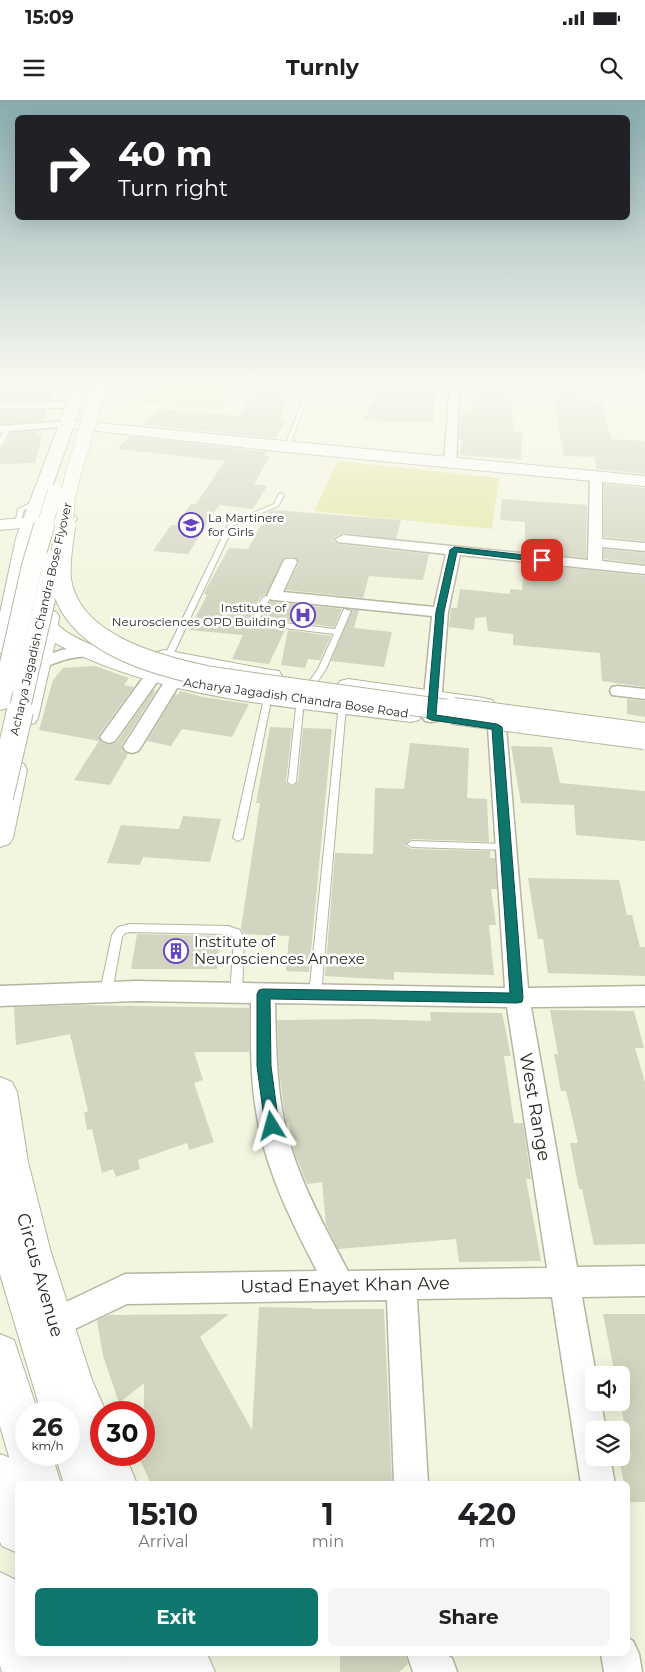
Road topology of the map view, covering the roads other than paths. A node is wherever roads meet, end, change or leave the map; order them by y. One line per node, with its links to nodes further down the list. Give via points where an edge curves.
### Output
1 (51, 458): 12 (main road)
2 (66, 458): 31 (main road, Acharya Jagadish Chandra Bose Flyover, bridge, via 32,566)
3 (78, 458): 11 (main road, Acharya Jagadish Chandra Bose Flyover, bridge)
4 (83, 458): 11 (main road)
5 (402, 458): 7 (main road)
6 (450, 458): 7 (street)
7 (450, 463): 8 (main road)
8 (596, 476): 9 (main road); 14 (street)
9 (645, 481)
10 (281, 495): 27 (lane, via 276,505 231,524)
11 (68, 511): 12 (main road); 24 (main road); 40 (main road, bridge, via 60,582 71,607 85,624 106,640 153,662 191,673); 45 (main road, Acharya Jagadish Chandra Bose Flyover, bridge)
12 (22, 518): 22 (main road, via 26,538)
13 (343, 538): 16 (street)
14 (595, 542): 15 (street); 18 (street)
15 (645, 547)
16 (454, 550): 18 (street); 23 (street)
17 (290, 562): 23 (street, via 274,596)
18 (595, 566): 19 (street)
19 (645, 570)
20 (266, 598): 25 (lane, via 256,622)
21 (347, 611): 25 (lane)
22 (8, 612): 24 (main road); 31 (main road)
23 (440, 612): 37 (street)
24 (49, 617): 26 (main road, Acharya Jagadish Chandra Bose Road, via 57,636); 27 (main road, Acharya Jagadish Chandra Bose Road, via 102,632); 28 (main road)
25 (338, 632): 30 (lane)
26 (89, 652): 28 (street, via 61,655); 29 (main road, Acharya Jagadish Chandra Bose Road, via 110,662)
27 (168, 657): 30 (main road, Acharya Jagadish Chandra Bose Road)
28 (41, 664): 31 (street); 46 (main road)
29 (164, 678): 34 (main road, Acharya Jagadish Chandra Bose Road); 41 (street); 42 (street)
30 (313, 682): 37 (main road, Acharya Jagadish Chandra Bose Road)
31 (1, 684)
32 (618, 690): 33 (street)
33 (645, 694)
34 (268, 696): 35 (main road, Acharya Jagadish Chandra Bose Road); 47 (lane)
35 (300, 700): 36 (main road, Acharya Jagadish Chandra Bose Road); 44 (lane)
36 (342, 706): 37 (main road, Acharya Jagadish Chandra Bose Road); 53 (lane)
37 (432, 708): 38 (main road, Acharya Jagadish Chandra Bose Road); 39 (main road, Acharya Jagadish Chandra Bose Road)
38 (645, 726)
39 (497, 727): 43 (main road, Acharya Jagadish Chandra Bose Road); 49 (street, West Range)
40 (645, 736)
41 (109, 737)
42 (132, 747)
43 (645, 748)
44 (292, 782)
45 (0, 797)
46 (0, 838)
47 (238, 838)
48 (412, 844): 49 (lane)
49 (505, 847): 56 (street, West Range)
50 (106, 992): 51 (street); 51 (lane, via 118,935 130,928 228,930 236,933); 54 (street)
51 (236, 993): 52 (street)
52 (263, 994): 53 (street); 62 (street, via 264,1066 272,1126 291,1186)
53 (315, 995): 56 (street)
54 (0, 996)
55 (645, 996): 56 (street)
56 (517, 998): 59 (street, West Range)
57 (0, 1092): 63 (main road, Circus Avenue, via 10,1162 31,1249)
58 (0, 1197): 65 (main road, via 21,1281)
59 (565, 1281): 60 (street, Ustad Enayet Khan Ave); 61 (street, Ustad Enayet Khan Ave); 76 (street, West Range)
60 (645, 1281)
61 (401, 1284): 62 (street, Ustad Enayet Khan Ave); 75 (street)
62 (340, 1286): 63 (street, Ustad Enayet Khan Ave, via 125,1289)
63 (54, 1324): 67 (main road, Circus Avenue, via 72,1383)
64 (0, 1354): 66 (main road)
65 (59, 1401)
66 (15, 1405)
67 (90, 1426)
68 (33, 1466): 72 (main road)
69 (80, 1466): 73 (main road)
70 (107, 1466): 74 (main road, Circus Avenue)
71 (0, 1476): 77 (main road)
72 (38, 1481)
73 (85, 1481)
74 (114, 1481)
75 (411, 1481)
76 (598, 1481)
77 (15, 1521)
78 (0, 1596): 79 (main road)
79 (15, 1638)
80 (21, 1656): 87 (main road)
81 (62, 1656): 88 (main road)
82 (97, 1656): 89 (main road)
83 (146, 1656): 90 (main road)
84 (184, 1656): 91 (main road)
85 (427, 1656): 92 (street, via 429,1665)
86 (620, 1656): 93 (street)
87 (27, 1672)
88 (68, 1672)
89 (103, 1672)
90 (152, 1672)
91 (190, 1672)
92 (438, 1672)
93 (623, 1672)

